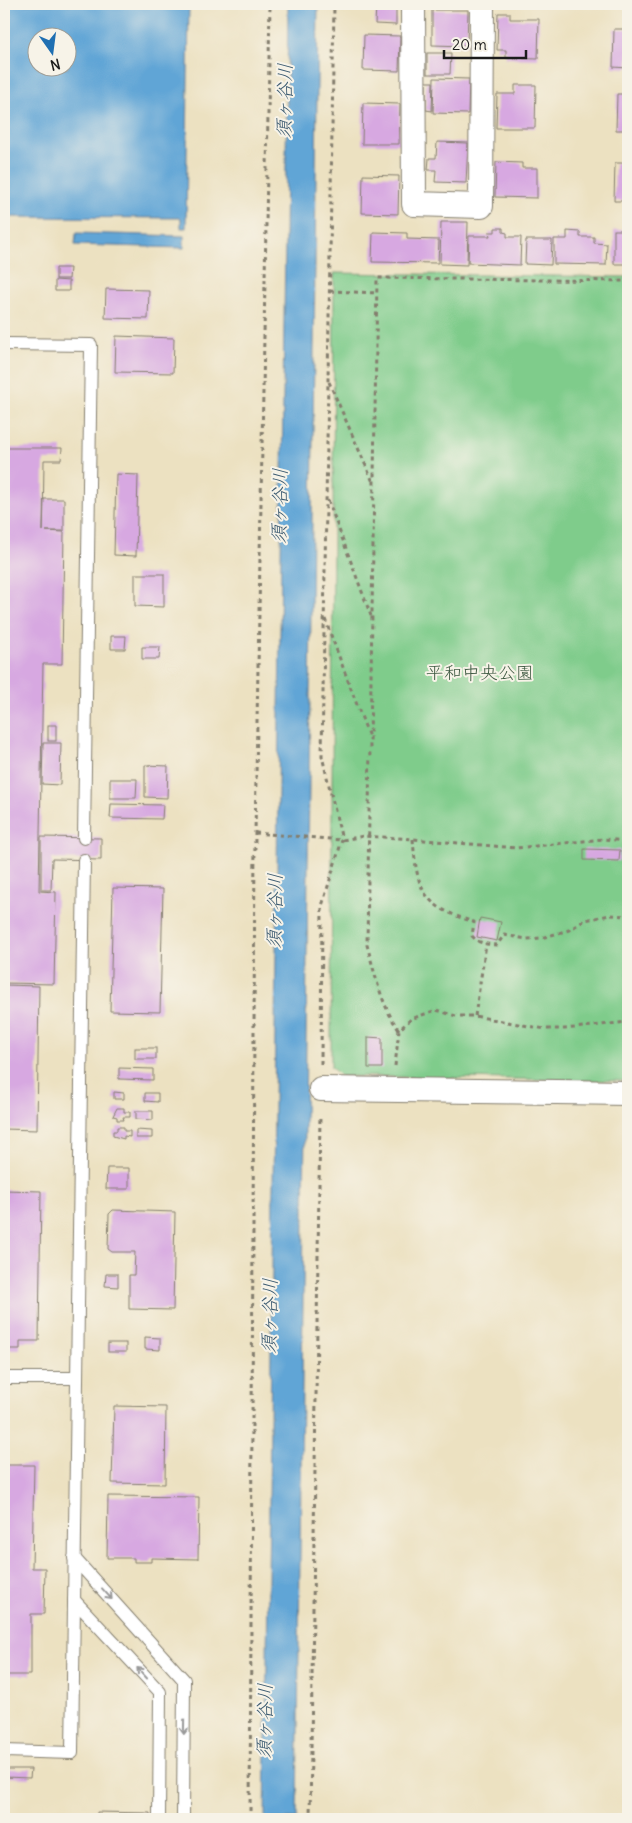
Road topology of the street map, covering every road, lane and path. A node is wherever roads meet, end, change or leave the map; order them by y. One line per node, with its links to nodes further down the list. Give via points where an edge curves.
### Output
1 (270, 4): 15 (path)
2 (334, 4): 6 (path)
3 (413, 4): 4 (street, via 414,204 481,206)
4 (482, 4)
5 (628, 281): 7 (path, via 376,278)
6 (330, 291): 7 (path); 9 (path)
7 (376, 293): 10 (path)
8 (4, 344): 17 (lane, via 91,345)
9 (328, 381): 10 (path); 11 (path)
10 (374, 484): 13 (path)
11 (326, 497): 12 (path); 13 (path)
12 (324, 617): 14 (path); 19 (path, via 322,756)
13 (372, 619): 14 (path)
14 (370, 740): 16 (path)
15 (256, 833): 19 (path); 37 (path)
16 (369, 836): 18 (path); 19 (path); 26 (path, via 367,945 379,990)
17 (84, 838)
18 (413, 839): 20 (path, via 516,848 603,839); 23 (path, via 415,872 423,890 437,908 474,922 472,936)
19 (342, 840): 27 (path, via 322,906)
20 (628, 841)
21 (84, 860): 31 (lane)
22 (628, 916): 23 (path, via 610,915 586,920 569,930 542,938 504,935 497,945)
23 (486, 944): 24 (path)
24 (475, 1016): 25 (path, via 545,1029); 26 (path, via 456,1016 436,1010 411,1019)
25 (628, 1022)
26 (398, 1030): 28 (path)
27 (321, 1089): 28 (street); 38 (path)
28 (395, 1090): 29 (street)
29 (628, 1093)
30 (4, 1378): 31 (lane)
31 (77, 1378): 32 (lane)
32 (74, 1558): 33 (lane); 36 (lane, one-way to 36, via 184,1680)
33 (74, 1600): 34 (lane, via 72,1753); 35 (lane, one-way to 33, via 160,1692)
34 (4, 1751)
35 (159, 1819)
36 (183, 1819)
37 (250, 1819)
38 (310, 1819)

